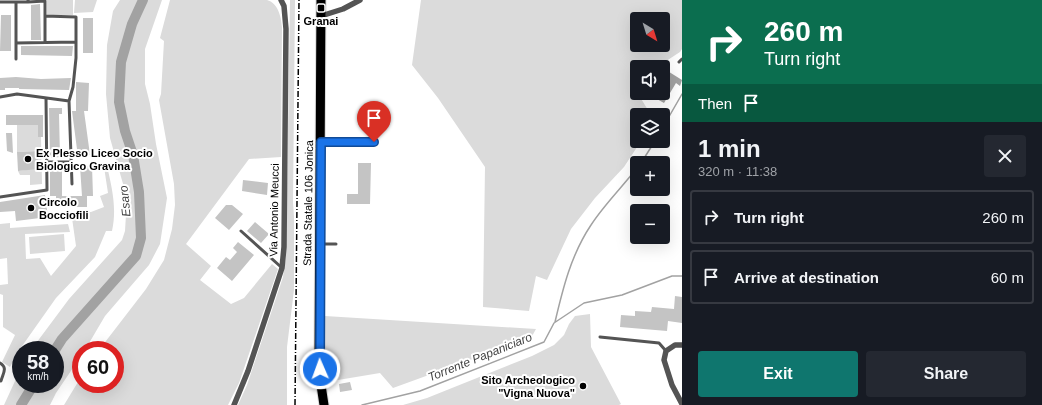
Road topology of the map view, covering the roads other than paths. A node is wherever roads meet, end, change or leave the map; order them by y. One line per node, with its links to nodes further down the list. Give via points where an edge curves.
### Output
1 (277, 0): 8 (street)
2 (281, 0): 8 (street)
3 (321, 0): 10 (main road, Strada Statale 106 Jonica)
4 (360, 0): 10 (street)
5 (28, 1): 7 (lane); 9 (lane, via 45,1)
6 (0, 2): 7 (lane)
7 (16, 2): 13 (lane)
8 (284, 6): 27 (street, Via Antonio Meucci, via 286,29)
9 (45, 16): 11 (lane); 12 (lane, via 76,17)
10 (321, 16): 18 (main road, Strada Statale 106 Jonica)
11 (45, 42): 12 (lane); 13 (lane)
12 (76, 42): 17 (lane, via 73,87)
13 (16, 43): 14 (lane)
14 (16, 59)
15 (0, 97): 16 (lane, via 17,94)
16 (46, 98): 17 (lane); 20 (lane)
17 (69, 101): 21 (lane)
18 (321, 142): 19 (lane); 25 (main road, Strada Statale 106 Jonica)
19 (374, 142)
20 (46, 162): 21 (lane); 23 (lane, via 47,190)
21 (71, 162): 22 (lane)
22 (72, 184)
23 (0, 197)
24 (241, 232): 27 (lane)
25 (320, 244): 26 (lane); 35 (main road, Strada Statale 106 Jonica, via 319,354 320,385)
26 (336, 244)
27 (282, 268): 34 (street, Via Antonio Meucci)
28 (600, 337): 30 (lane, via 659,343)
29 (682, 345): 30 (street, via 675,345)
30 (666, 351): 33 (street, via 664,360 672,385)
31 (0, 362): 32 (lane, via 5,366)
32 (1, 381)
33 (682, 404)
34 (234, 405)
35 (324, 405)

